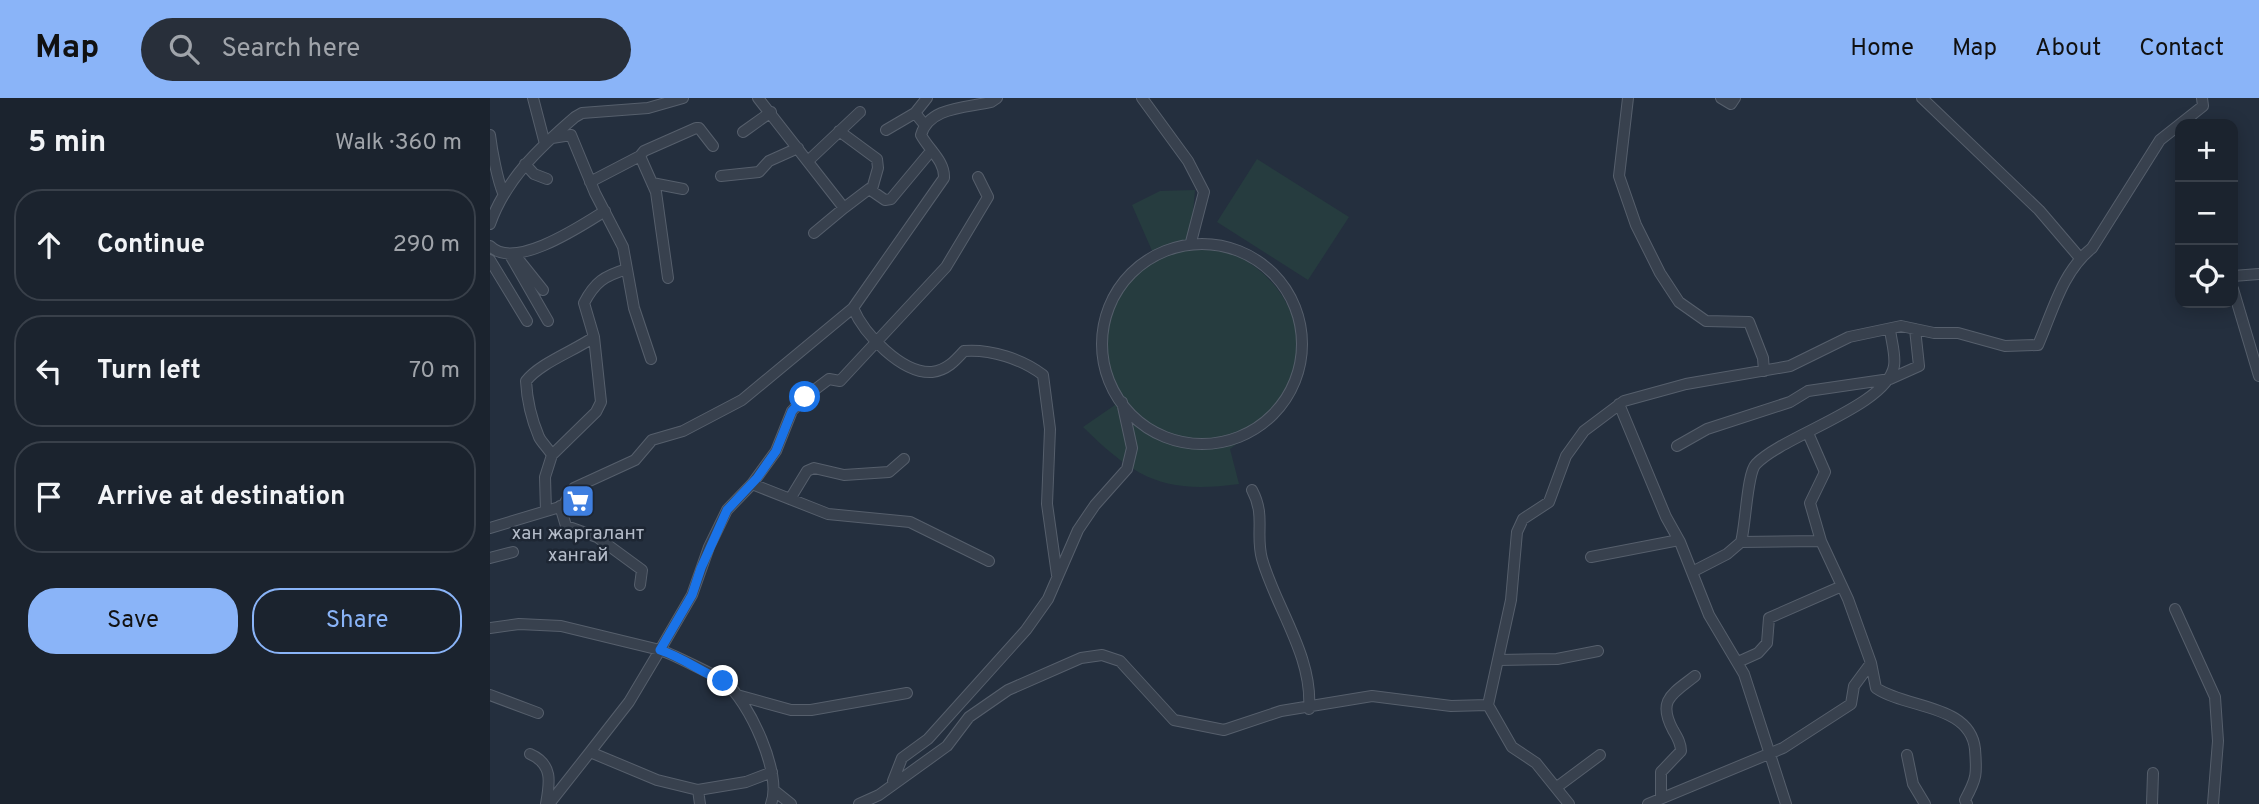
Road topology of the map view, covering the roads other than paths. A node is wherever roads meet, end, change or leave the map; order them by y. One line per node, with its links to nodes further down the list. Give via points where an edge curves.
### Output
1 (533, 98): 20 (street)
2 (683, 98): 20 (street, via 648,108 582,113)
3 (758, 98): 12 (street)
4 (927, 98): 14 (street)
5 (997, 98): 15 (street, via 934,115)
6 (1142, 98): 40 (street, via 1188,161 1203,192)
7 (1628, 98): 59 (street, via 1619,176 1636,225 1660,273 1686,308 1706,321 1749,322)
8 (1721, 98): 9 (street, via 1731,104)
9 (1735, 98)
10 (1922, 98): 43 (street, via 2039,210)
11 (2202, 102): 43 (street, via 2160,139 2092,248)
12 (771, 112): 18 (street); 22 (street)
13 (860, 112): 17 (street)
14 (915, 113): 15 (street); 16 (street)
15 (924, 124): 23 (street, via 921,135)
16 (886, 130)
17 (839, 131): 25 (street); 33 (street, via 877,159)
18 (744, 132)
19 (490, 135): 34 (street)
20 (548, 141): 26 (street); 30 (street, via 571,135)
21 (713, 146): 24 (street, via 696,128)
22 (798, 148): 25 (street); 27 (street, via 769,161 759,172)
23 (931, 151): 33 (street, via 891,199); 51 (street, via 944,178)
24 (640, 156): 30 (street); 31 (street)
25 (808, 161): 36 (street)
26 (525, 164): 29 (street); 34 (street)
27 (721, 176)
28 (978, 177): 57 (street, via 988,197 946,267)
29 (547, 179)
30 (590, 182): 37 (street)
31 (652, 183): 32 (street); 48 (street)
32 (683, 190)
33 (872, 190): 36 (street)
34 (503, 194): 35 (street)
35 (494, 206): 38 (street)
36 (844, 208): 39 (street)
37 (606, 211): 42 (street, via 563,235); 45 (street, via 623,247)
38 (490, 224)
39 (814, 233)
40 (1191, 242): 62 (street, via 1150,259 1114,296 1103,339 1104,357); 62 (street, via 1229,247 1248,255 1264,265 1293,300 1301,332 1300,360 1291,390 1270,419 1233,438 1190,444 1151,430)
41 (490, 246): 42 (street)
42 (512, 255): 49 (street); 53 (street)
43 (2080, 258): 55 (street, via 2060,288 2038,345 2005,345 1958,333)
44 (490, 260): 52 (street)
45 (627, 269): 56 (street, via 604,276 584,303); 58 (street)
46 (2259, 274): 47 (street)
47 (2238, 276)
48 (668, 278)
49 (543, 290)
50 (2238, 306): 60 (street)
51 (853, 309): 57 (street); 71 (street, via 741,400 683,431 652,440 635,460 574,488)
52 (527, 321)
53 (548, 321)
54 (1890, 329): 55 (street); 59 (street, via 1849,337 1790,366); 61 (street, via 1894,365)
55 (1915, 329): 61 (street, via 1919,366)
56 (594, 337): 66 (street, via 601,402); 66 (street, via 541,366 526,381 526,404)
57 (877, 344): 68 (street, via 840,381 829,379 792,411 776,451); 82 (street, via 914,368 931,372 951,366 964,351 976,350 1031,365 1043,374 1050,429 1047,504)
58 (651, 359)
59 (1764, 371): 63 (street, via 1686,384)
60 (2259, 376)
61 (1890, 379): 64 (street, via 1872,396); 65 (street, via 1808,391 1790,402 1707,429)
62 (1122, 402): 82 (street, via 1131,461 1086,517)
63 (1619, 404): 74 (street); 89 (street, via 1584,431 1566,456 1549,502 1523,519 1517,532 1511,600)
64 (1808, 433): 75 (street, via 1825,472 1810,503); 76 (street, via 1781,445 1755,465 1747,479 1749,499)
65 (1677, 446)
66 (552, 455): 72 (street, via 545,477)
67 (904, 459): 70 (street, via 889,472 844,475 814,468 807,471)
68 (752, 484): 70 (street); 87 (street, via 727,510 692,595)
69 (1252, 490): 97 (street, via 1260,506 1261,557 1302,660)
70 (790, 499): 80 (street, via 828,514 910,523)
71 (560, 506): 72 (street); 83 (street, via 566,526 597,537 642,570)
72 (546, 511): 73 (street)
73 (490, 528)
74 (1679, 540): 78 (street); 81 (street)
75 (1821, 541): 76 (street); 84 (street)
76 (1741, 542): 81 (street)
77 (513, 552): 79 (street)
78 (1591, 557)
79 (490, 558)
80 (989, 561)
81 (1692, 572): 90 (street, via 1709,615)
82 (1058, 575): 106 (street, via 1026,630 928,739 902,758)
83 (640, 585)
84 (1842, 586): 90 (street, via 1769,618 1767,643); 91 (street)
85 (2175, 609): 122 (street, via 2215,697 2218,741)
86 (490, 628): 87 (street, via 561,626)
87 (660, 650): 95 (street, via 723,681); 99 (street, via 623,711)
88 (1598, 651): 89 (street, via 1557,659)
89 (1499, 660): 96 (street)
90 (1738, 662): 102 (street)
91 (1871, 663): 102 (street, via 1854,686 1851,704); 120 (street, via 1876,688 1890,698 1961,721 1973,735 1978,778)
92 (1695, 676): 110 (street, via 1665,705 1664,714 1681,751 1661,772)
93 (907, 693): 95 (street, via 811,710 791,710)
94 (490, 695): 98 (street)
95 (735, 695): 104 (street, via 750,715)
96 (1488, 705): 97 (street, via 1451,706 1372,696); 107 (street, via 1512,747 1536,763)
97 (1309, 709): 106 (street, via 1281,711 1224,730 1174,720 1119,661 1091,656 994,696 963,723 947,746)
98 (538, 713)
99 (590, 752): 108 (street, via 657,780); 111 (street)
100 (530, 754): 111 (street, via 546,765)
101 (1600, 755): 107 (street)
102 (1769, 755): 110 (street); 118 (street)
103 (1907, 755): 119 (street, via 1913,784)
104 (772, 772): 108 (street, via 746,782); 109 (street)
105 (2152, 773): 121 (street)
106 (891, 784): 115 (street)
107 (1557, 787): 116 (street)
108 (698, 790): 112 (street)
109 (776, 792): 113 (street); 114 (street)
110 (1661, 797): 117 (street)
111 (547, 804)
112 (700, 804)
113 (771, 804)
114 (791, 804)
115 (859, 804)
116 (1569, 804)
117 (1648, 804)
118 (1786, 804)
119 (1925, 804)
120 (1967, 804)
121 (2152, 804)
122 (2213, 804)

